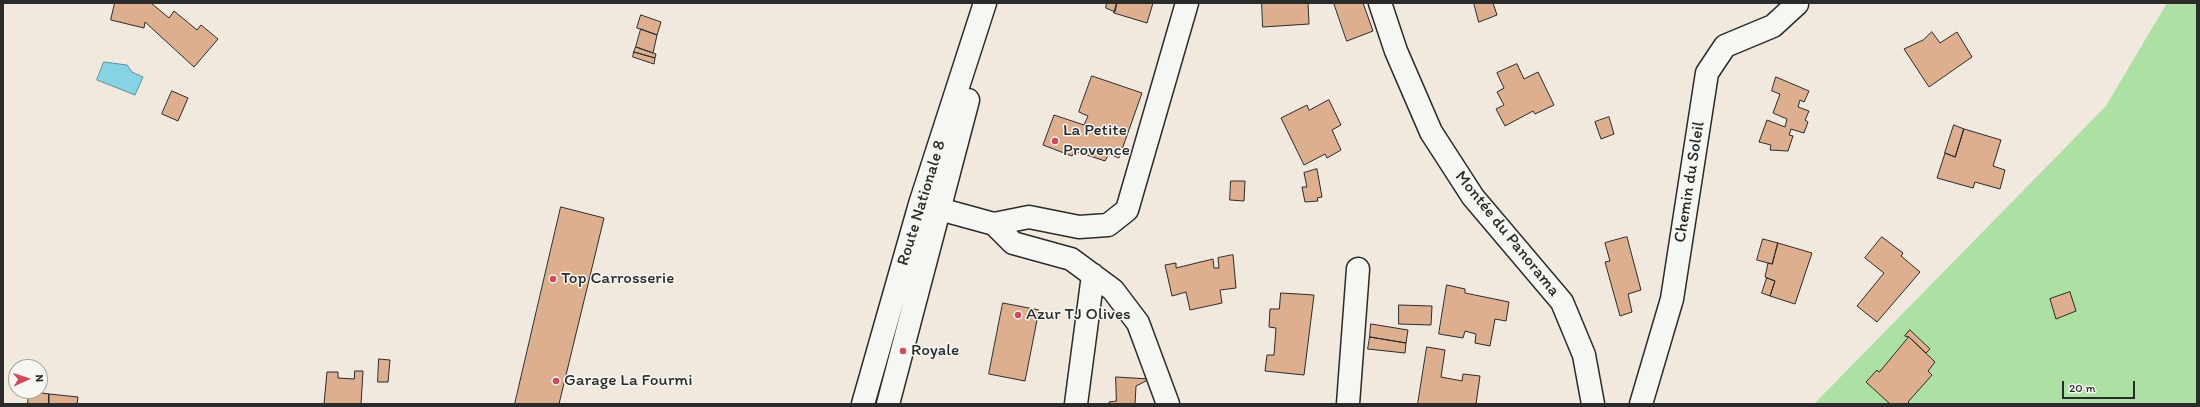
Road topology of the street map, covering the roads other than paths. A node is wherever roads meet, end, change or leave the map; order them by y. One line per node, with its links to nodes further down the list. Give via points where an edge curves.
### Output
1 (985, 3): 6 (street, Route Nationale 8)
2 (992, 3): 6 (street, Route Nationale 8)
3 (1186, 3): 7 (street, via 1127,210 1108,225 1079,227 1029,218)
4 (1380, 3): 15 (street, Montée du Panorama, via 1396,51 1431,132 1473,197 1562,302 1584,355)
5 (1797, 4): 16 (street, Chemin du Soleil, via 1773,26 1725,46 1707,73 1672,299)
6 (930, 206): 7 (street); 10 (street, Route Nationale 8); 11 (street, Route Nationale 8)
7 (994, 224): 9 (street, via 1013,243 1071,259)
8 (1358, 269): 14 (street)
9 (1093, 275): 12 (street); 13 (street, via 1113,290 1138,323)
10 (863, 404)
11 (888, 404)
12 (1076, 404)
13 (1168, 404)
14 (1348, 404)
15 (1593, 404)
16 (1641, 404)

